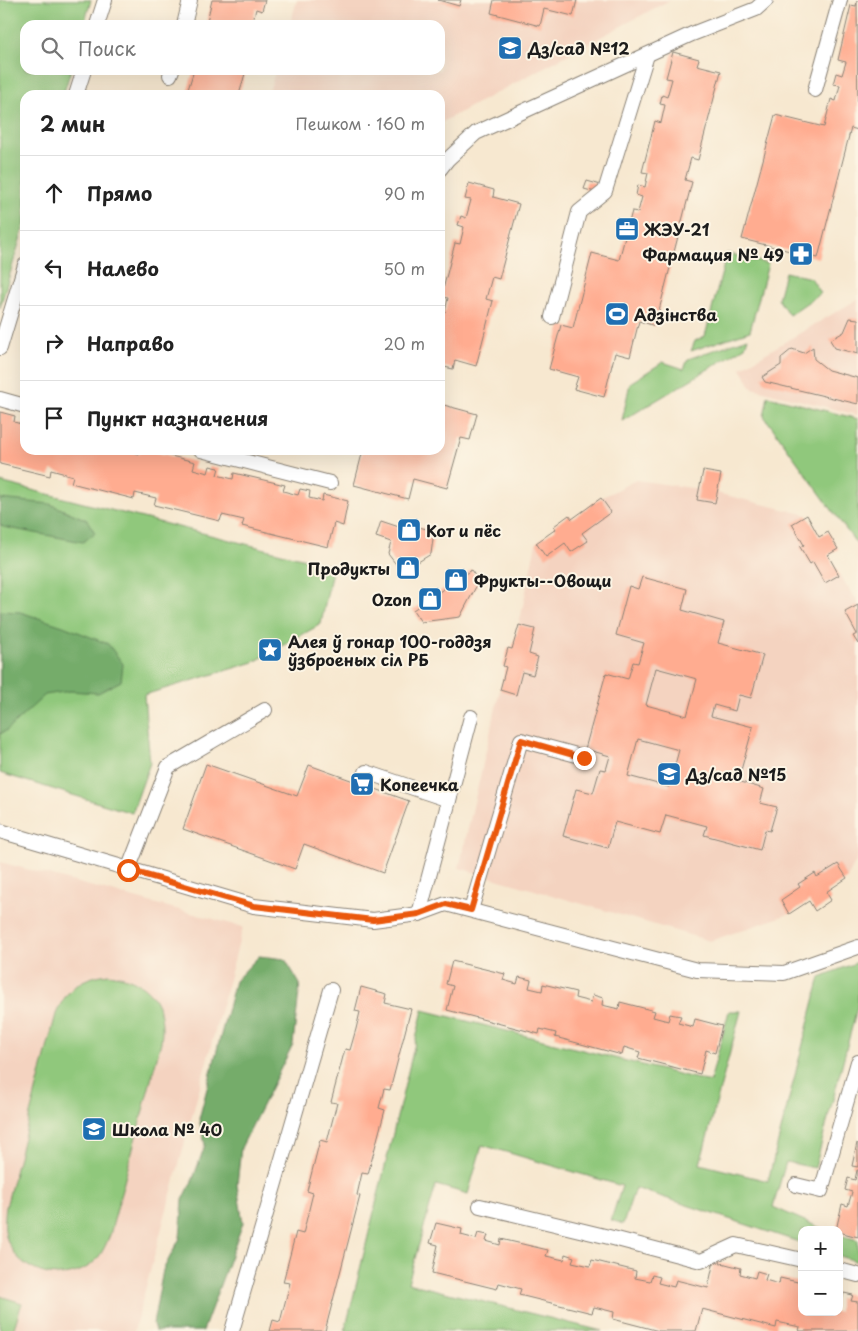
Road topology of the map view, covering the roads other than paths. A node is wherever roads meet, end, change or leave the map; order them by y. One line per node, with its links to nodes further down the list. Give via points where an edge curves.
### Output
1 (105, 0): 5 (lane)
2 (190, 0): 6 (lane)
3 (766, 0): 7 (lane, via 756,9)
4 (840, 0): 10 (lane)
5 (99, 20)
6 (185, 20)
7 (648, 55): 11 (lane, via 476,133); 13 (lane, via 606,191 579,212)
8 (82, 75): 9 (lane)
9 (78, 90)
10 (815, 90)
11 (445, 163)
12 (20, 282): 14 (lane)
13 (552, 317)
14 (0, 348)
15 (0, 399): 16 (lane)
16 (20, 405)
17 (221, 455): 18 (lane)
18 (330, 483)
19 (265, 710): 25 (lane, via 168,767)
20 (471, 717): 23 (lane)
21 (584, 758): 26 (lane, via 521,740)
22 (366, 772): 23 (lane)
23 (449, 800): 27 (lane)
24 (0, 831): 25 (lane)
25 (128, 870): 27 (lane, via 254,906 373,920)
26 (471, 910): 27 (lane, via 446,904); 28 (lane, via 696,970 784,973)
27 (419, 914)
28 (858, 947)
29 (331, 990): 36 (lane)
30 (858, 1062): 31 (lane, via 821,1191)
31 (796, 1185)
32 (480, 1206): 33 (lane, via 701,1261 736,1244)
33 (798, 1259)
34 (843, 1271): 35 (lane)
35 (858, 1275)
36 (232, 1331)

